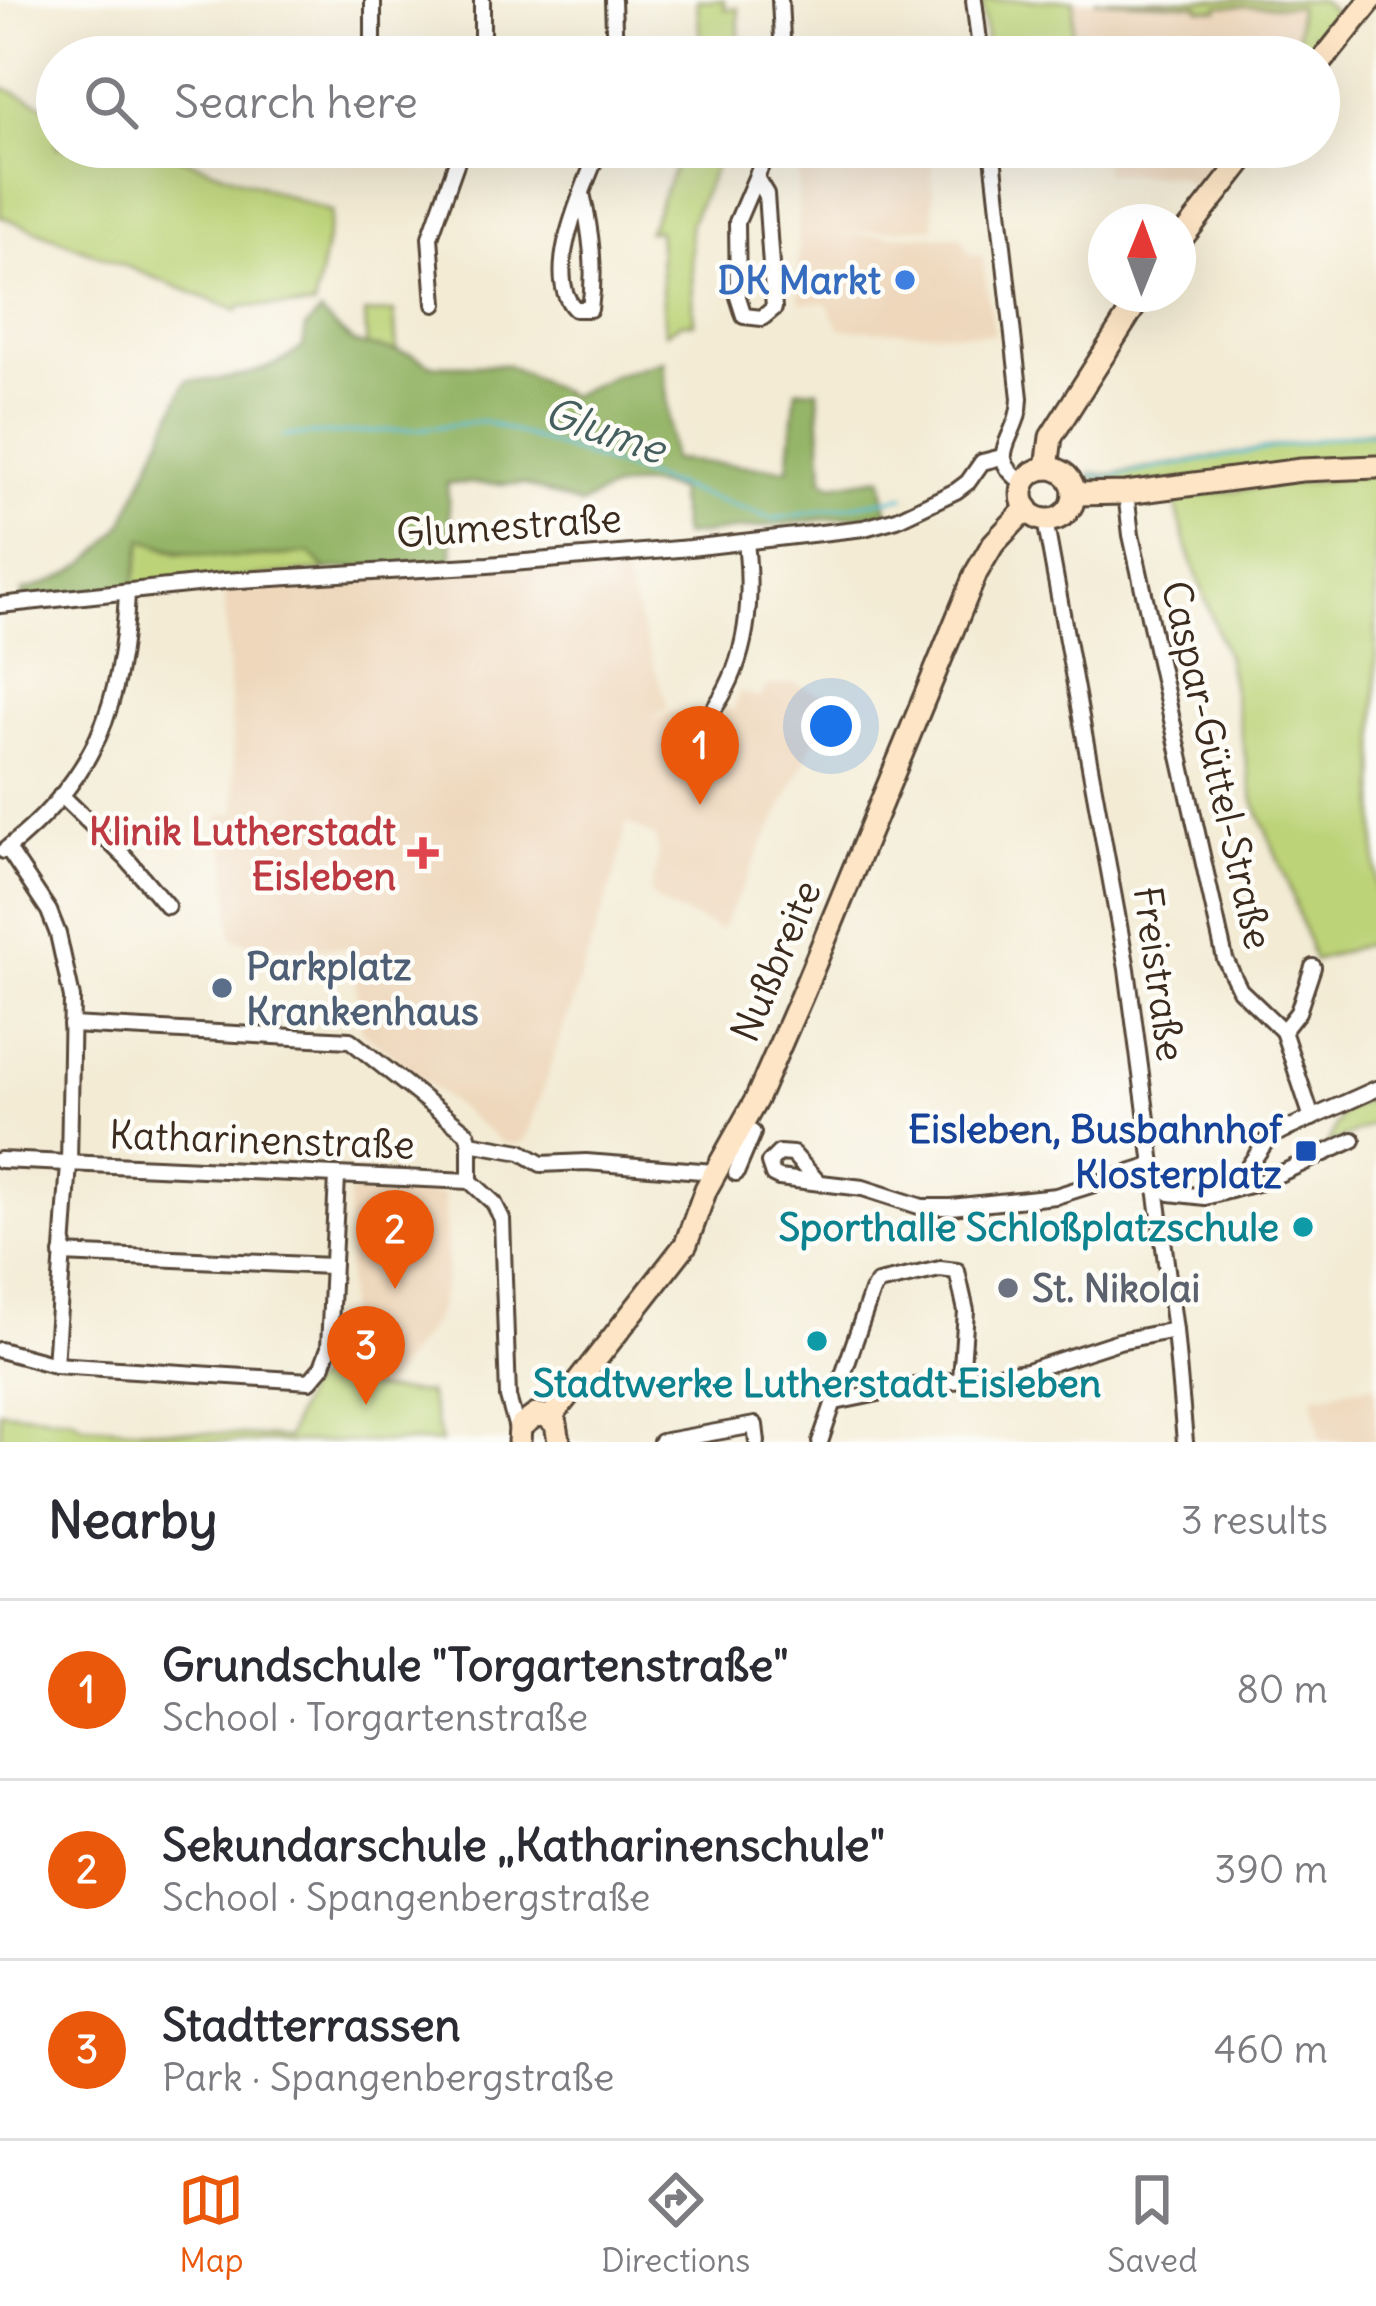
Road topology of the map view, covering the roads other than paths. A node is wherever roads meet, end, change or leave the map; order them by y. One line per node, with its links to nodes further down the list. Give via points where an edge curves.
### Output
1 (373, 0): 7 (street)
2 (482, 0): 8 (street)
3 (613, 0): 9 (street)
4 (781, 0): 10 (street)
5 (974, 0): 11 (street)
6 (1371, 0): 12 (main road)
7 (373, 36)
8 (482, 36)
9 (614, 36)
10 (782, 36)
11 (978, 36)
12 (1340, 39)
13 (455, 168): 21 (street, via 430,237)
14 (592, 168): 19 (street)
15 (761, 168): 18 (street)
16 (994, 168): 23 (street, via 1020,398 1020,419)
17 (1237, 168): 20 (main road)
18 (757, 179): 18 (street, via 766,194 774,308 762,318 744,316 738,297 736,222)
19 (582, 193): 19 (street, via 592,235 590,309 566,300 561,265)
20 (1196, 220)
21 (435, 304)
22 (1131, 312): 25 (main road, via 1058,427)
23 (1002, 457): 26 (street); 30 (street, Glumestraße, via 897,519)
24 (1376, 467): 28 (main road)
25 (1047, 468): 26 (main road); 27 (main road, via 1067,476)
26 (1024, 483): 29 (main road, via 1022,496)
27 (1075, 494): 28 (main road); 29 (main road, via 1062,516)
28 (1126, 494): 39 (street, Caspar-Güttel-Straße, via 1226,959 1240,991)
29 (1036, 514): 46 (street, Freistraße, via 1124,946); 47 (main road, Nußbreite, via 993,544 976,573)
30 (746, 542): 31 (street, Glumestraße); 33 (street, via 745,644)
31 (127, 592): 32 (street, Glumestraße); 34 (street, via 114,701)
32 (0, 604)
33 (710, 714)
34 (61, 795): 35 (street); 36 (street)
35 (4, 852): 38 (street, via 58,934)
36 (167, 906)
37 (1313, 968): 39 (street)
38 (71, 1025): 43 (street, via 350,1040); 45 (street)
39 (1283, 1031): 41 (street)
40 (1376, 1090): 41 (street)
41 (1312, 1118): 51 (street, via 1264,1141)
42 (1353, 1140): 51 (street, via 1270,1179)
43 (470, 1143): 47 (street, via 541,1164); 49 (street)
44 (0, 1160): 45 (street, Katharinenstraße)
45 (69, 1164): 48 (street, Katharinenstraße); 52 (street)
46 (1152, 1170): 50 (street, via 1077,1191 951,1208); 51 (street, via 1170,1193 1192,1198); 54 (street, Freistraße)
47 (725, 1173): 59 (main road, Nußbreite, via 686,1244)
48 (337, 1177): 49 (street, Katharinenstraße); 53 (street)
49 (470, 1181): 59 (street, Katharinenstraße, via 502,1219 509,1382)
50 (817, 1181)
51 (1235, 1186)
52 (62, 1254): 53 (street); 56 (street)
53 (331, 1266): 56 (street, via 328,1348 310,1381)
54 (1175, 1330): 57 (street, via 1027,1371); 63 (street, Freistraße)
55 (0, 1350): 56 (street)
56 (55, 1365)
57 (961, 1380): 58 (street); 58 (street, via 966,1312 957,1271 940,1269 874,1286)
58 (835, 1402): 62 (street)
59 (545, 1432)
60 (758, 1437): 61 (street, via 755,1425)
61 (661, 1442)
62 (820, 1442)
63 (1185, 1442)

